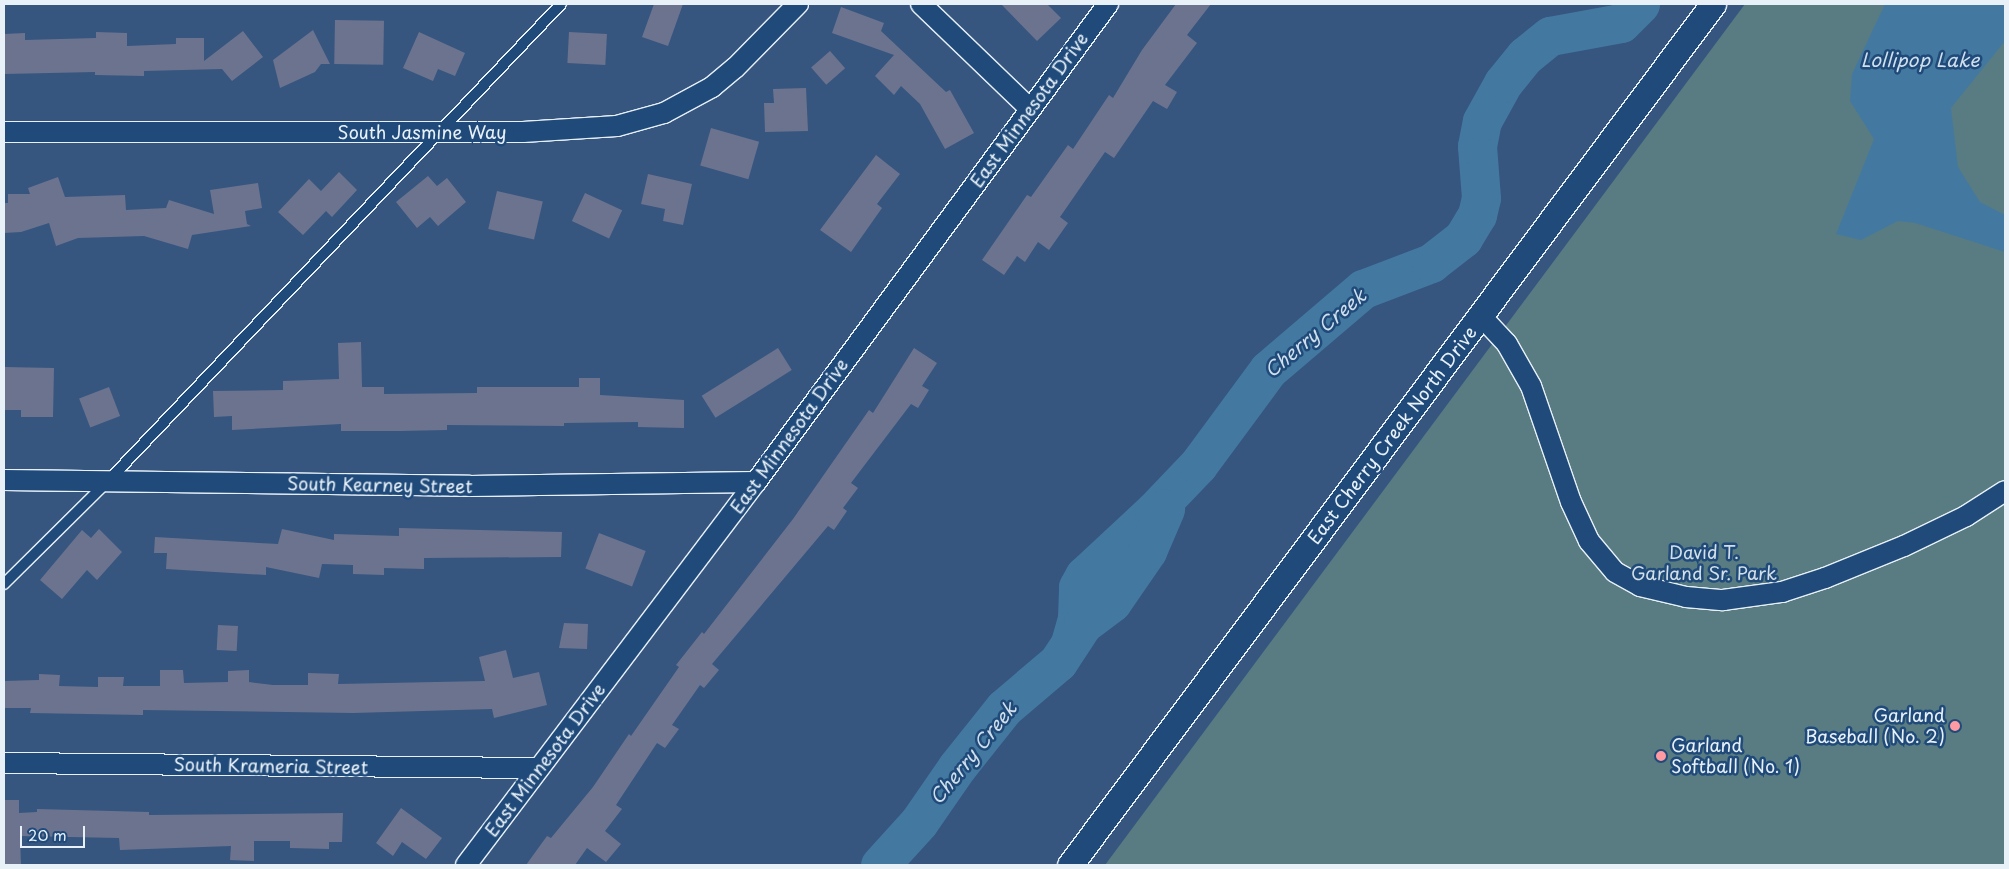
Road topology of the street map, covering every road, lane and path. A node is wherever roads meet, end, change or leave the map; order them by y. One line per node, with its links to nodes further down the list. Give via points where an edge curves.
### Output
1 (562, 4): 8 (lane)
2 (798, 4): 8 (street, South Jasmine Way, via 736,68 712,87 664,113 617,126 578,130)
3 (921, 4): 6 (street)
4 (1108, 4): 6 (street, East Minnesota Drive)
5 (1714, 4): 9 (street, East Cherry Creek North Drive)
6 (1030, 109): 12 (street, East Minnesota Drive)
7 (4, 132): 8 (street, South Jasmine Way)
8 (436, 132): 11 (lane)
9 (1481, 316): 13 (street, via 1507,344 1531,386 1571,502 1590,541 1615,572 1648,589 1723,600 1782,592 1904,546 1960,519); 18 (street, East Cherry Creek North Drive)
10 (4, 480): 11 (street, South Kearney Street)
11 (108, 481): 12 (street, South Kearney Street, via 470,486); 14 (lane)
12 (756, 482): 16 (street, East Minnesota Drive)
13 (2005, 492)
14 (4, 584)
15 (4, 763): 16 (street, South Krameria Street)
16 (538, 768): 17 (street, East Minnesota Drive)
17 (466, 865)
18 (1070, 865)

